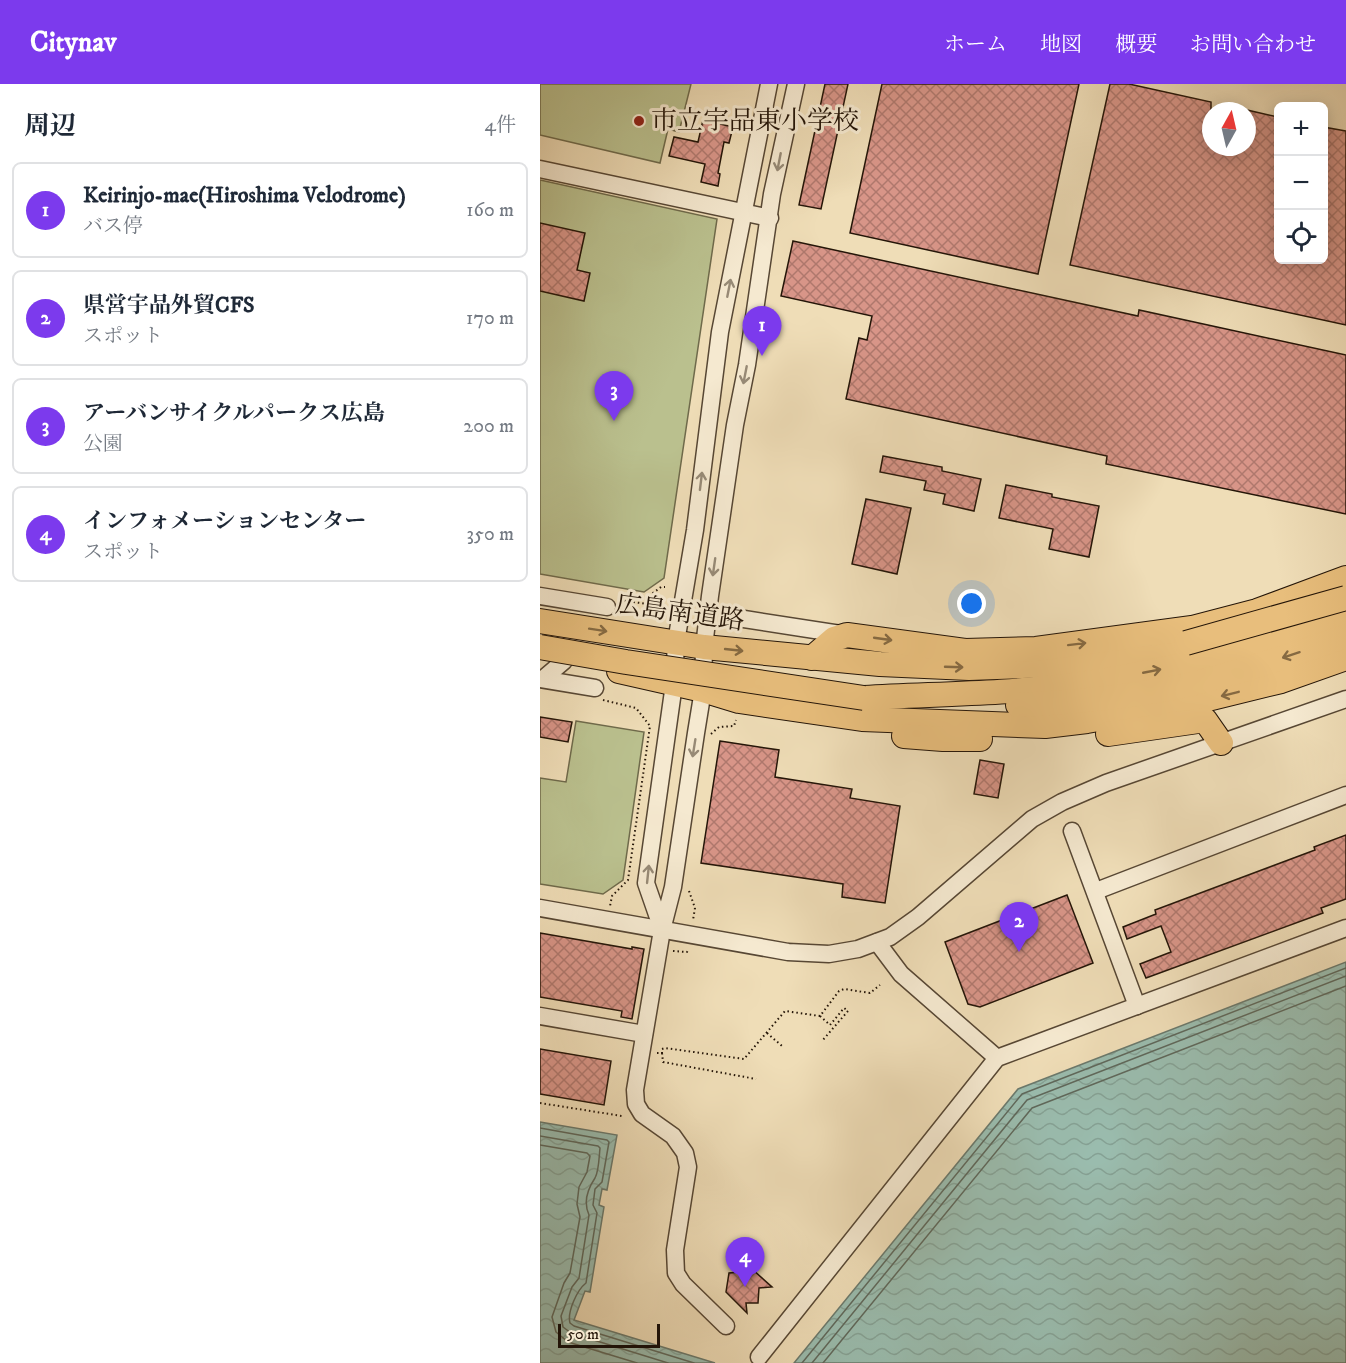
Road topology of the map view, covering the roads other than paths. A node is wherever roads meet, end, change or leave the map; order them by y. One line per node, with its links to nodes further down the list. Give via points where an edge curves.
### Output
1 (769, 84): 4 (street)
2 (796, 84): 5 (street, one-way to 5)
3 (540, 169): 4 (street)
4 (743, 213): 5 (street); 15 (street, one-way to 4, via 695,530 720,332)
5 (770, 218): 17 (street, one-way to 17, via 735,425)
6 (1342, 586): 9 (street); 13 (highway, one-way to 6, via 965,651 1036,649 1192,628); 18 (highway, 広島南道路, one-way to 6, bridge, via 969,668 1076,664 1186,644)
7 (543, 596): 8 (street); 12 (street)
8 (607, 607)
9 (1346, 612): 24 (highway, one-way to 9, via 1072,685 1151,672 1230,653)
10 (744, 619): 13 (street)
11 (540, 621): 12 (highway, 広島南道路)
12 (565, 625): 15 (highway, 広島南道路, one-way to 15)
13 (848, 635): 18 (highway, via 834,639)
14 (1346, 636): 24 (highway, one-way to 24, via 1191,684 1123,696 1003,706)
15 (676, 642): 17 (highway, 広島南道路); 21 (street)
16 (540, 647): 24 (highway, bridge)
17 (704, 647): 18 (highway, 広島南道路, one-way to 18); 23 (street)
18 (812, 658)
19 (1346, 658): 26 (highway, one-way to 26, via 1281,681 1195,702 1045,726 862,718)
20 (541, 672): 21 (highway, via 564,662); 22 (street)
21 (674, 684): 23 (highway); 33 (street, one-way to 21, via 646,883)
22 (595, 688)
23 (703, 690): 26 (highway, via 739,701); 33 (street, one-way to 33, via 673,887)
24 (864, 698)
25 (1346, 699): 27 (street)
26 (801, 710): 27 (highway, via 826,730 943,739 1075,738 1205,720)
27 (1221, 743): 34 (street, via 1106,783 1032,819 918,917)
28 (1346, 795): 30 (street)
29 (1072, 831): 30 (street)
30 (1096, 891): 35 (street)
31 (540, 908): 33 (street)
32 (1346, 928): 35 (street)
33 (662, 930): 34 (street, via 788,952 829,954); 37 (street)
34 (877, 942): 38 (street, via 901,974)
35 (1137, 1006): 38 (street)
36 (540, 1016): 37 (street)
37 (644, 1034): 39 (street, via 636,1104 649,1121 673,1136 685,1153 688,1167 675,1250 676,1273)
38 (997, 1058): 40 (street)
39 (726, 1326)
40 (759, 1357)

